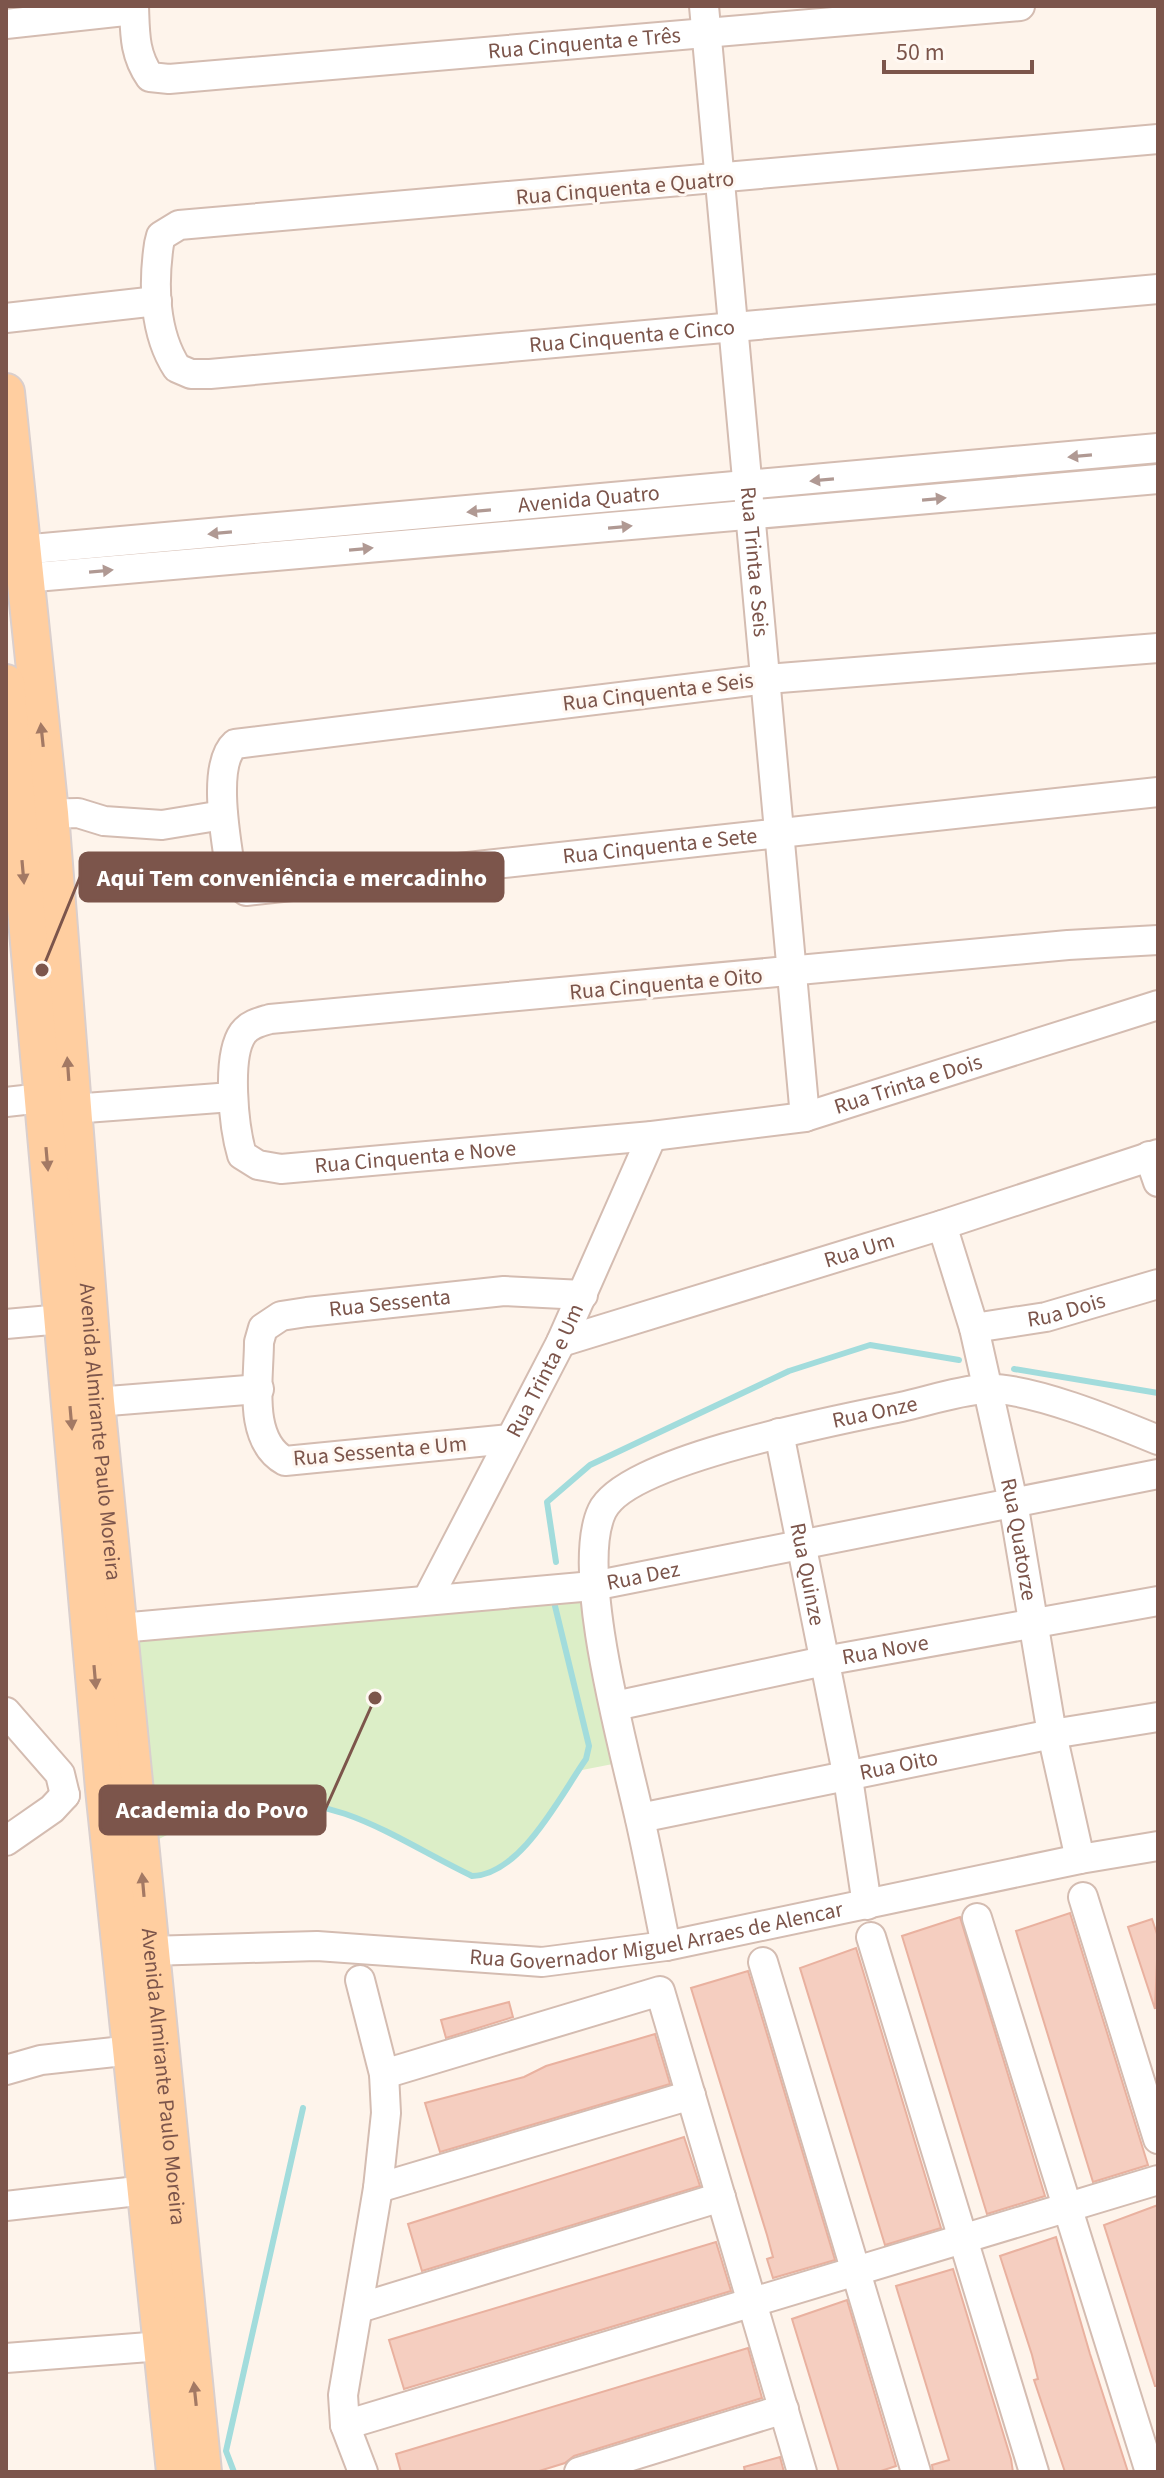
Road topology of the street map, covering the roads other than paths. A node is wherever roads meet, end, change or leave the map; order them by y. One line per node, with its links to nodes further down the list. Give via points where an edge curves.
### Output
1 (1020, 6): 3 (street, Rua Cinquenta e Três)
2 (134, 8): 3 (street, Rua Cinquenta e Três, via 135,45 150,77 169,79); 4 (street)
3 (705, 19): 6 (street, Rua Trinta e Seis)
4 (6, 24)
5 (1158, 139): 6 (street, Rua Cinquenta e Quatro)
6 (718, 180): 8 (street, Rua Cinquenta e Quatro, via 179,225 161,236); 10 (street, Rua Trinta e Seis)
7 (1158, 289): 10 (street, Rua Cinquenta e Cinco)
8 (157, 301): 9 (street); 10 (street, Rua Cinquenta e Cinco, via 170,358 191,374)
9 (6, 318)
10 (732, 329): 14 (street, Rua Trinta e Seis)
11 (6, 392): 16 (main road, Avenida Almirante Paulo Moreira)
12 (1158, 448): 14 (street, Avenida Quatro, one-way to 14)
13 (1158, 479): 15 (street, Avenida Quatro, one-way to 13)
14 (748, 487): 15 (street, Rua Trinta e Seis); 16 (street, Avenida Quatro, one-way to 16)
15 (751, 516): 16 (street, Avenida Quatro, one-way to 15); 18 (street, Rua Trinta e Seis)
16 (22, 564): 21 (main road, Avenida Almirante Paulo Moreira, one-way to 16)
17 (1158, 648): 18 (street, Rua Cinquenta e Seis)
18 (767, 679): 22 (street, Rua Cinquenta e Seis, via 235,744 224,760); 23 (street, Rua Trinta e Seis)
19 (6, 683): 21 (main road, Avenida Almirante Paulo Moreira)
20 (1158, 792): 23 (street, Rua Cinquenta e Sete)
21 (25, 814): 22 (street, via 78,813 104,821 162,825); 29 (main road, Avenida Almirante Paulo Moreira)
22 (223, 815): 23 (street, Rua Cinquenta e Sete, via 232,880 246,891)
23 (781, 831): 25 (street, Rua Trinta e Seis)
24 (1158, 940): 25 (street, Rua Cinquenta e Oito)
25 (794, 973): 27 (street, Rua Cinquenta e Oito, via 270,1019 241,1035); 30 (street, Rua Trinta e Seis)
26 (1158, 1005): 30 (street, Rua Trinta e Dois)
27 (232, 1097): 29 (street); 31 (street, Rua Cinquenta e Nove, via 242,1155 258,1165 281,1169)
28 (6, 1102): 29 (street)
29 (57, 1103): 36 (main road, Avenida Almirante Paulo Moreira, one-way to 36); 42 (main road, Avenida Almirante Paulo Moreira)
30 (805, 1117): 31 (street, Rua Trinta e Dois)
31 (652, 1136): 35 (street, Rua Trinta e Um)
32 (1155, 1164): 33 (street, Rua Um)
33 (942, 1225): 38 (street, Rua Quatorze); 39 (street, Rua Um)
34 (1158, 1284): 38 (street, Rua Dois, via 1046,1317)
35 (583, 1295): 39 (street, Rua Trinta e Um); 40 (street, Rua Sessenta, via 504,1291 281,1316 263,1328)
36 (62, 1319): 37 (street); 60 (main road, Avenida Almirante Paulo Moreira, one-way to 60)
37 (6, 1324)
38 (974, 1328): 41 (street, Rua Quatorze)
39 (561, 1342): 44 (street, Rua Trinta e Um)
40 (259, 1389): 42 (street); 44 (street, Rua Sessenta e Um, via 265,1445 285,1461)
41 (986, 1389): 43 (street, Rua Onze); 45 (street, Rua Onze, via 1038,1398); 47 (street, Rua Quatorze)
42 (96, 1402): 53 (main road, Avenida Almirante Paulo Moreira)
43 (779, 1433): 48 (street, Rua Quinze); 49 (street, Rua Onze, via 643,1477 621,1491 603,1510)
44 (510, 1439): 50 (street, Rua Trinta e Um)
45 (1158, 1440)
46 (1158, 1474): 47 (street, Rua Dez)
47 (1013, 1502): 48 (street, Rua Dez); 52 (street, Rua Quatorze)
48 (800, 1543): 49 (street, Rua Dez); 54 (street, Rua Quinze)
49 (593, 1586): 50 (street, Rua Dez); 55 (street)
50 (427, 1600): 53 (street, Rua Dez)
51 (1158, 1601): 52 (street, Rua Nove)
52 (1036, 1620): 54 (street, Rua Nove); 58 (street, Rua Quatorze)
53 (120, 1628): 71 (main road, Avenida Almirante Paulo Moreira, one-way to 53)
54 (824, 1661): 55 (street, Rua Nove); 59 (street, Rua Quinze)
55 (615, 1706): 62 (street)
56 (6, 1712): 61 (street, via 60,1774)
57 (1158, 1717): 58 (street, Rua Oito)
58 (1052, 1734): 59 (street, Rua Oito); 65 (street, Rua Quatorze)
59 (848, 1778): 62 (street, Rua Oito); 67 (street, Rua Quinze)
60 (104, 1789): 61 (street); 74 (main road, Avenida Almirante Paulo Moreira)
61 (65, 1795): 63 (street)
62 (640, 1818): 70 (street)
63 (6, 1841)
64 (1158, 1846): 65 (street, Rua Governador Miguel Arraes de Alencar)
65 (1080, 1859): 67 (street, Rua Governador Miguel Arraes de Alencar)
66 (1083, 1897): 78 (street)
67 (867, 1905): 70 (street, Rua Governador Miguel Arraes de Alencar)
68 (977, 1918): 84 (street)
69 (871, 1937): 85 (street)
70 (666, 1946): 71 (street, Rua Governador Miguel Arraes de Alencar, via 512,1963 317,1946)
71 (149, 1951): 74 (main road, Avenida Almirante Paulo Moreira)
72 (763, 1962): 86 (street)
73 (360, 1980): 76 (street)
74 (145, 2049): 75 (street, via 41,2060); 81 (main road, Avenida Almirante Paulo Moreira); 94 (main road, Avenida Almirante Paulo Moreira, one-way to 74)
75 (6, 2070)
76 (384, 2074): 77 (street, via 656,1990); 80 (street, via 386,2113)
77 (691, 2095): 80 (street); 82 (street)
78 (1158, 2139)
79 (1158, 2180): 84 (street)
80 (378, 2188): 88 (street)
81 (146, 2190): 83 (street); 89 (main road, Avenida Almirante Paulo Moreira)
82 (721, 2197): 87 (street); 88 (street)
83 (6, 2206)
84 (1067, 2207): 85 (street); 100 (street)
85 (963, 2239): 86 (street); 99 (street)
86 (858, 2271): 87 (street); 98 (street)
87 (752, 2304): 91 (street); 92 (street)
88 (359, 2308): 92 (street, via 343,2395)
89 (162, 2346): 90 (street); 93 (main road, Avenida Almirante Paulo Moreira)
90 (6, 2358)
91 (784, 2409): 96 (street); 97 (street)
92 (345, 2425): 95 (street)
93 (175, 2472)
94 (203, 2472)
95 (363, 2472)
96 (579, 2472)
97 (802, 2472)
98 (916, 2472)
99 (1034, 2472)
100 (1150, 2472)

